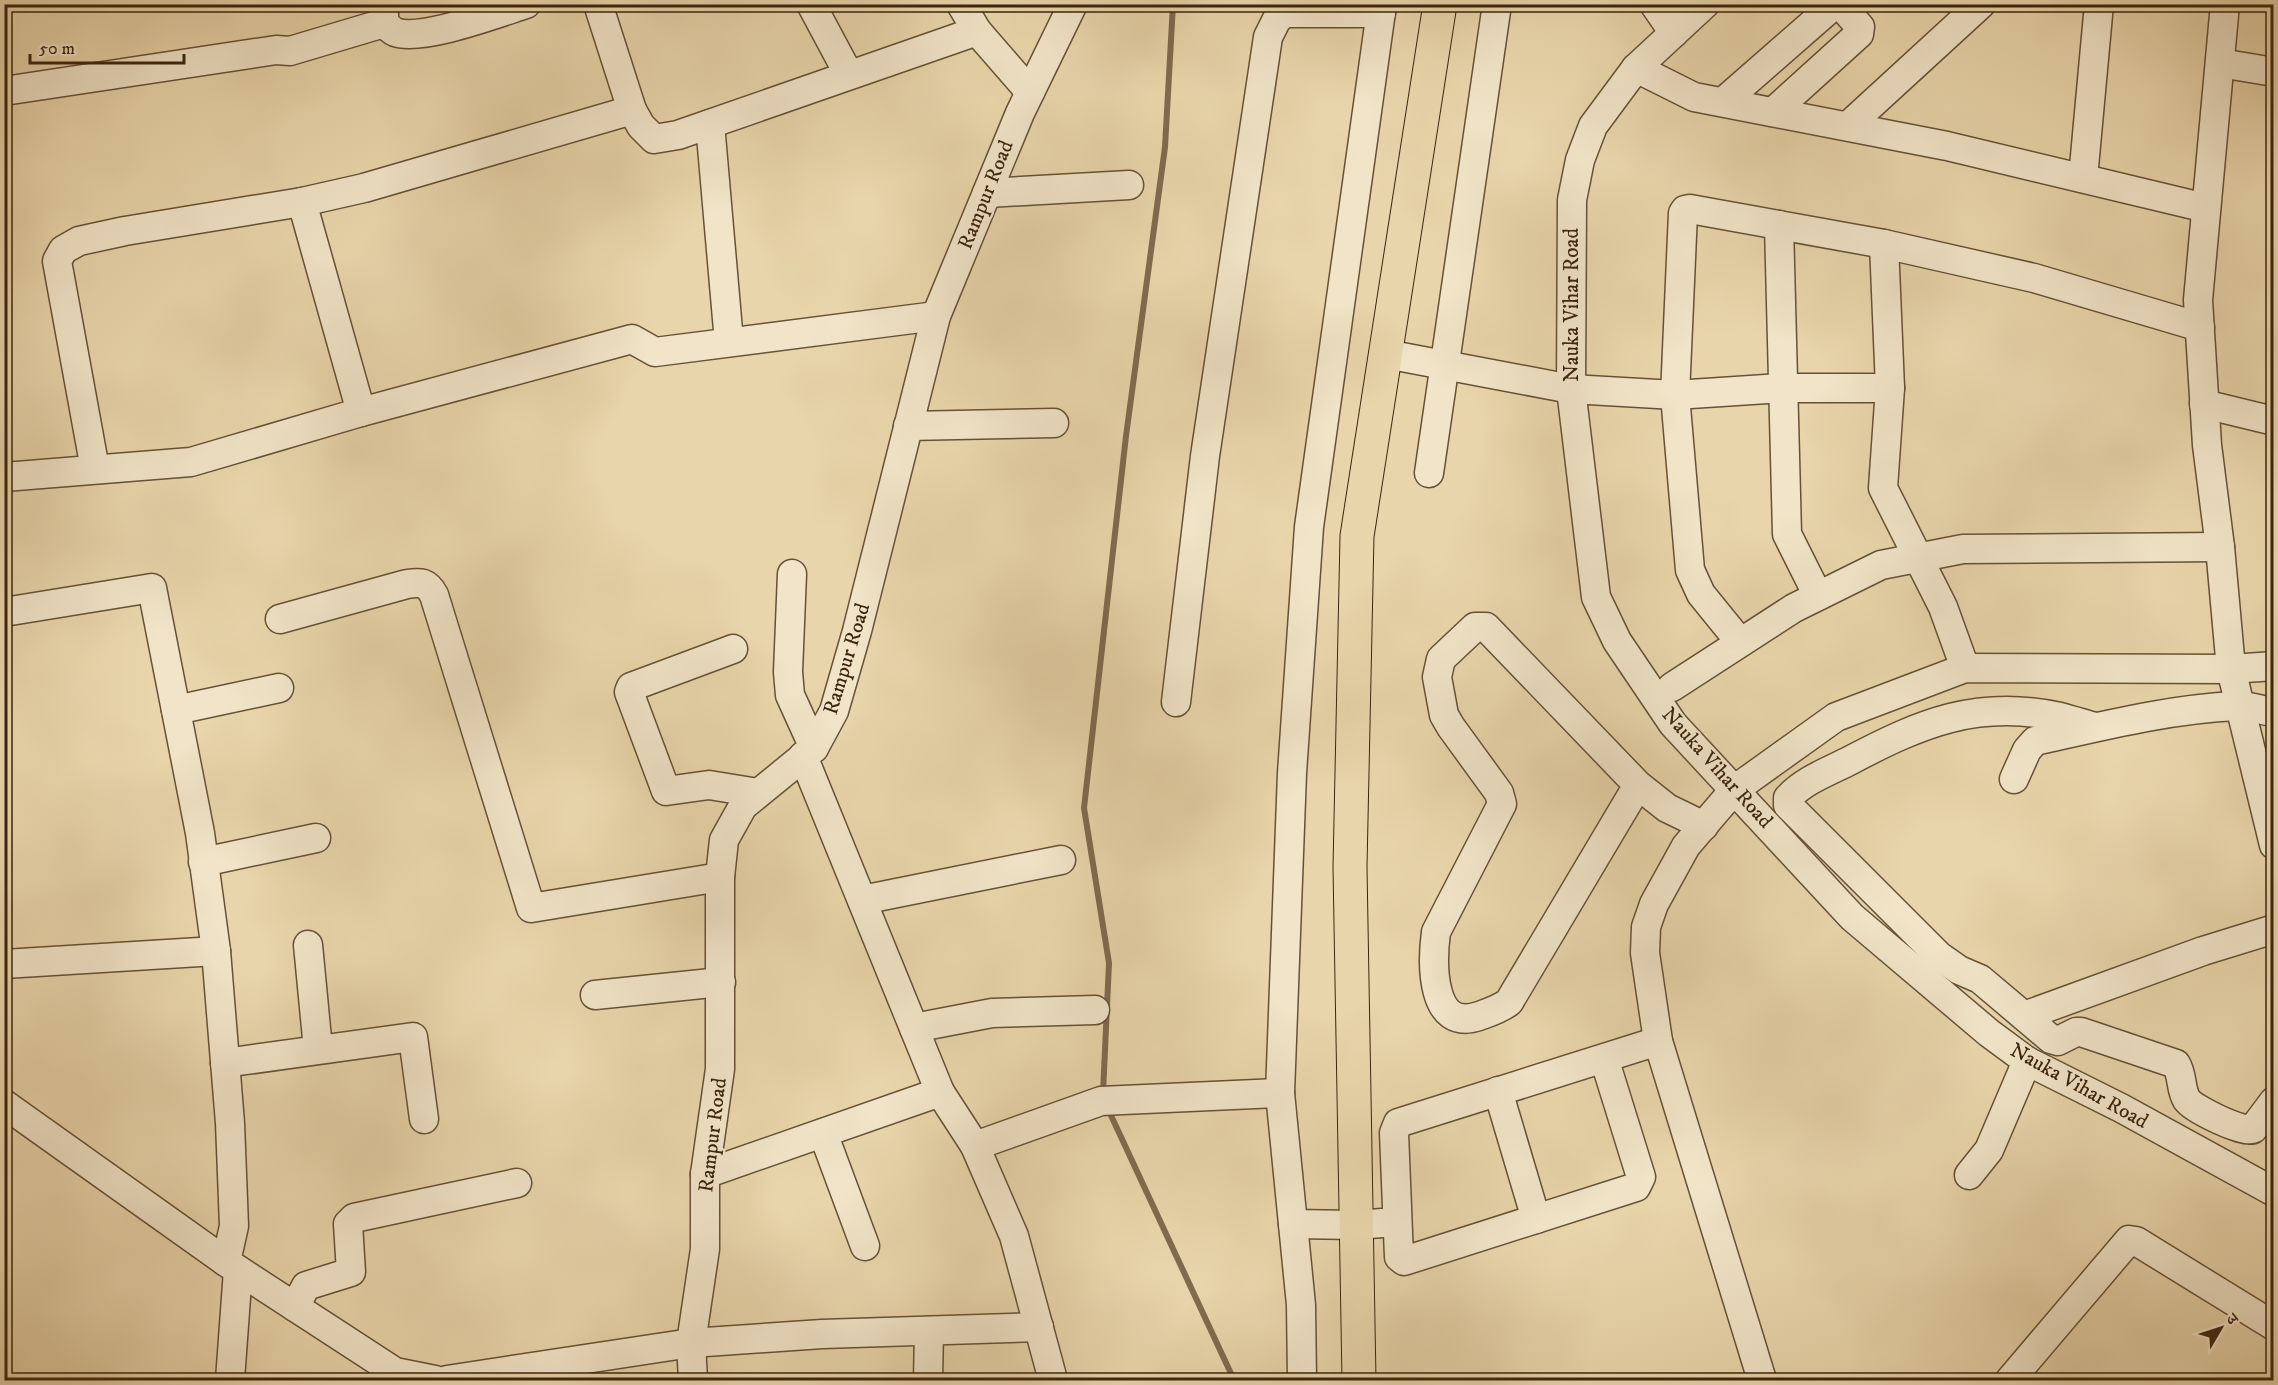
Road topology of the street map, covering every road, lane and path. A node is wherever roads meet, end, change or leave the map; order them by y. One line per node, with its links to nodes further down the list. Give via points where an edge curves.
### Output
1 (526, 4): 16 (street, via 460,26 409,34 394,32)
2 (598, 4): 26 (street)
3 (812, 4): 22 (street)
4 (961, 4): 17 (street)
5 (1073, 4): 24 (street, Rampur Road)
6 (1440, 4): 40 (main road)
7 (1497, 4): 41 (street)
8 (1654, 4): 18 (street)
9 (1705, 4): 18 (street, Nauka Vihar Road)
10 (1835, 4): 25 (street)
11 (1840, 4): 27 (street, via 1860,27 1859,34)
12 (1981, 4): 29 (street)
13 (2099, 4): 30 (street)
14 (2225, 4): 19 (street)
15 (1381, 9): 67 (street, via 1285,13 1277,19 1268,37 1205,456); 100 (street, via 1309,527 1292,773)
16 (384, 14): 23 (street, via 290,51)
17 (977, 31): 22 (street); 24 (street)
18 (1674, 33): 20 (street, Nauka Vihar Road)
19 (2220, 63): 21 (street); 34 (street)
20 (1636, 68): 25 (street, via 1694,97); 44 (street, Nauka Vihar Road, via 1593,126 1580,160 1572,200)
21 (2274, 72)
22 (849, 75): 28 (street)
23 (4, 91)
24 (1030, 92): 32 (street, Rampur Road)
25 (1723, 102): 27 (street)
26 (632, 110): 28 (street, via 654,139); 33 (street, via 364,188)
27 (1773, 112): 29 (street)
28 (710, 124): 39 (street)
29 (1848, 126): 30 (street)
30 (2084, 178): 34 (street)
31 (1129, 185): 32 (street)
32 (987, 192): 37 (street, Rampur Road)
33 (302, 202): 47 (street); 51 (street, via 125,231 79,241 63,250 57,261)
34 (2206, 208): 38 (street, via 2198,300)
35 (1779, 225): 36 (street); 42 (street); 45 (street, via 1685,210)
36 (1884, 244): 38 (street, via 2034,278); 43 (street)
37 (936, 316): 39 (street); 50 (street, Rampur Road)
38 (2200, 327): 46 (street)
39 (729, 342): 47 (street, via 654,352 632,339)
40 (1386, 354): 41 (street); 113 (main road, via 1357,536 1350,867)
41 (1444, 365): 44 (street); 52 (street)
42 (1782, 388): 43 (street); 45 (street); 57 (street, via 1787,534)
43 (1890, 388): 55 (street, via 1883,488)
44 (1571, 389): 45 (street); 75 (street, Nauka Vihar Road, via 1596,597 1617,641 1673,724)
45 (1675, 395): 60 (street, via 1690,570 1701,594)
46 (2204, 404): 48 (street); 54 (street)
47 (361, 412): 51 (street, via 191,462)
48 (2274, 422)
49 (1054, 423): 50 (street)
50 (908, 426): 72 (street, Rampur Road, via 834,711)
51 (96, 469): 53 (street)
52 (1429, 473)
53 (4, 477)
54 (2220, 547): 55 (street, via 1963,549); 64 (street)
55 (1919, 558): 57 (street, via 1881,565); 63 (street)
56 (792, 573): 72 (street, via 790,695)
57 (1818, 596): 60 (street)
58 (4, 612): 69 (street, via 152,588)
59 (280, 619): 82 (street, via 407,584 429,585 531,908)
60 (1740, 642): 65 (street)
61 (733, 649): 76 (street, via 631,687 629,692 666,791 709,785)
62 (2274, 666): 64 (street)
63 (1965, 668): 64 (street); 75 (street, via 1836,717)
64 (2231, 669): 68 (street)
65 (1672, 687)
66 (279, 688): 69 (street)
67 (1176, 702)
68 (2240, 705): 70 (street); 71 (street); 79 (street)
69 (176, 710): 81 (street)
70 (2274, 712)
71 (2095, 728): 73 (street, via 2036,741 2027,750); 91 (street, via 2062,718 2016,713 1966,713 1938,719 1813,780 1788,798 1791,811 1939,956 1980,978)
72 (809, 752): 76 (street, Rampur Road); 83 (street)
73 (2014, 779)
74 (1638, 785): 74 (street, via 1486,627 1474,627 1441,659 1437,677 1444,715 1502,798 1436,932 1436,989 1451,1014 1471,1019 1509,1002); 77 (street, via 1667,808)
75 (1734, 790): 77 (street); 96 (street, Nauka Vihar Road, via 1852,917)
76 (758, 793): 82 (street, Rampur Road, via 743,806 724,840)
77 (1704, 826): 93 (street, via 1686,846 1654,904 1646,927 1645,953)
78 (316, 838): 81 (street)
79 (2274, 845)
80 (1061, 860): 83 (street)
81 (204, 861): 86 (street)
82 (720, 877): 88 (street, Rampur Road)
83 (862, 900): 92 (street)
84 (2274, 929): 91 (street)
85 (308, 945): 94 (street)
86 (216, 951): 87 (street); 97 (street)
87 (4, 964)
88 (721, 982): 89 (street); 106 (street, Rampur Road, via 720,1069)
89 (595, 995)
90 (1095, 1010): 92 (street, via 992,1013)
91 (2024, 1016): 101 (street, via 2058,1041 2080,1032 2176,1064 2191,1105 2242,1131 2253,1130)
92 (914, 1028): 99 (street)
93 (1658, 1041): 95 (street); 129 (street)
94 (318, 1049): 97 (street); 103 (street, via 412,1037)
95 (1604, 1058): 98 (street); 110 (street, via 1641,1183)
96 (2027, 1061): 107 (street, via 1989,1150); 109 (street, Nauka Vihar Road)
97 (225, 1064): 115 (street, via 234,1227)
98 (1498, 1091): 110 (street); 111 (street, via 1398,1122 1394,1127)
99 (940, 1092): 104 (street); 105 (street)
100 (1280, 1092): 105 (street, via 1110,1100); 112 (street)
101 (2274, 1101)
102 (4, 1104): 115 (street)
103 (424, 1119)
104 (823, 1132): 106 (street); 114 (street)
105 (975, 1146): 118 (street, via 1014,1236)
106 (705, 1174): 120 (street, Rampur Road, via 705,1249)
107 (1969, 1175)
108 (517, 1183): 116 (street, via 354,1218 348,1224 351,1272 306,1286)
109 (2274, 1192)
110 (1536, 1219): 111 (street, via 1404,1261 1397,1253)
111 (1396, 1222): 113 (street)
112 (1293, 1224): 113 (street); 127 (street)
113 (1356, 1225): 128 (main road)
114 (865, 1246)
115 (232, 1266): 116 (street); 121 (street)
116 (295, 1307): 122 (street, via 395,1372)
117 (2274, 1326): 130 (street, via 2129,1240)
118 (1039, 1327): 119 (street); 126 (street)
119 (929, 1331): 120 (street); 125 (street)
120 (691, 1343): 123 (street); 124 (street, Rampur Road)
121 (230, 1380)
122 (435, 1380)
123 (447, 1380)
124 (693, 1380)
125 (928, 1380)
126 (1053, 1380)
127 (1302, 1380)
128 (1359, 1380)
129 (1762, 1380)
130 (2010, 1380)

